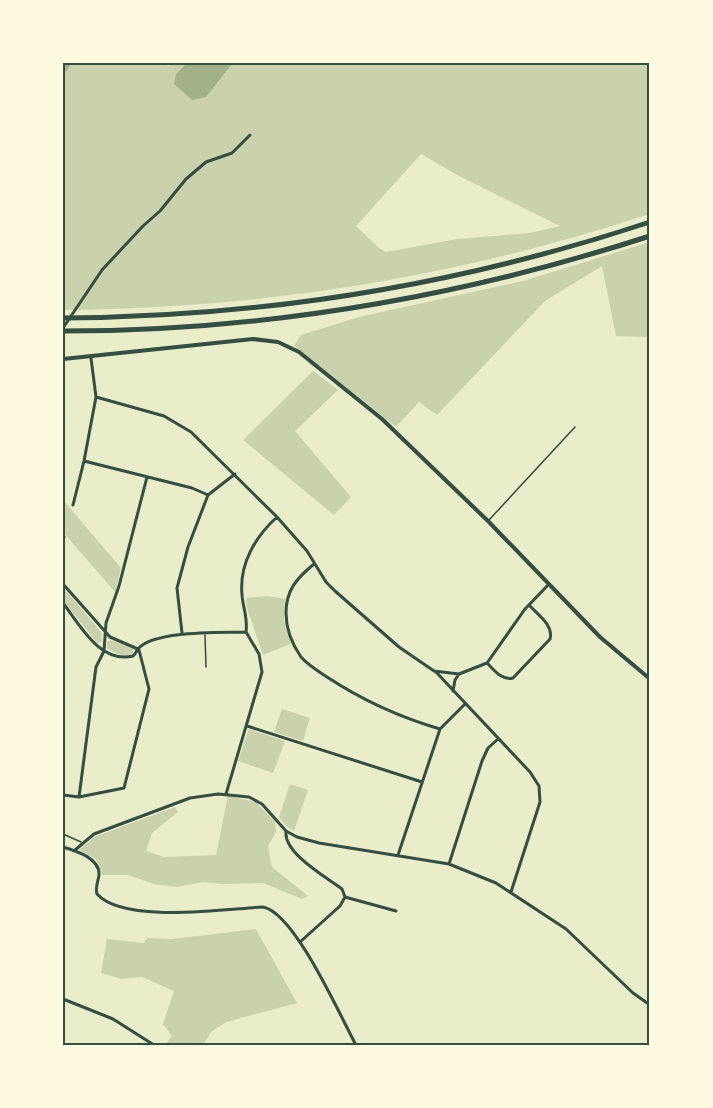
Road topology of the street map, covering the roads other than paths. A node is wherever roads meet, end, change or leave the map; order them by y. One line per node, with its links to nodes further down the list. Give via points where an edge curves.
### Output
1 (250, 135): 5 (street, via 232,153 206,162 186,179 98,276)
2 (650, 222): 4 (highway, via 533,257 395,288 250,308)
3 (650, 236): 5 (highway, via 538,270 385,302 252,321)
4 (63, 318)
5 (63, 330)
6 (91, 358): 7 (street); 8 (street); 16 (street, via 254,339 284,344 307,357 391,427)
7 (63, 360)
8 (96, 397): 10 (street); 11 (street, via 178,423)
9 (575, 427): 16 (lane)
10 (84, 461): 12 (street); 14 (street)
11 (235, 474): 13 (street); 15 (street)
12 (147, 477): 13 (street); 22 (street)
13 (208, 495): 25 (street, via 177,588)
14 (73, 505)
15 (277, 517): 17 (street); 23 (street, via 260,535 244,570)
16 (488, 521): 19 (street)
17 (314, 564): 30 (street, via 343,598 399,647); 36 (street, via 294,583 287,604 288,630 302,657 371,703)
18 (63, 584): 22 (street)
19 (549, 584): 21 (street); 32 (street, via 600,637)
20 (63, 603): 27 (street)
21 (528, 605): 28 (street); 28 (street, via 549,626 550,639 513,678 504,678)
22 (104, 632): 26 (street); 27 (street)
23 (246, 632): 24 (street); 35 (street, via 259,654 262,672)
24 (205, 633): 25 (street); 29 (lane)
25 (183, 634): 26 (street, via 154,640)
26 (138, 649): 27 (street, via 137,654 128,657); 41 (street, via 149,689 126,784 120,790)
27 (104, 651): 41 (street, via 96,668)
28 (487, 663): 31 (street)
29 (206, 667)
30 (434, 671): 31 (street); 33 (street)
31 (459, 674): 33 (street)
32 (650, 678)
33 (453, 691): 34 (street)
34 (465, 704): 36 (street); 37 (street)
35 (247, 726): 38 (street); 39 (street)
36 (440, 729): 38 (street)
37 (498, 739): 48 (street, via 484,754); 49 (street, via 536,779 541,794)
38 (422, 782): 47 (street)
39 (226, 794): 42 (street, via 255,799); 44 (street, via 180,802 94,834)
40 (63, 795): 41 (street)
41 (79, 797)
42 (286, 831): 47 (street, via 319,843); 50 (street, via 294,852 342,889)
43 (63, 834): 44 (lane)
44 (82, 843): 46 (street)
45 (63, 847): 46 (street)
46 (75, 850): 52 (street, via 96,865 96,891 106,901 162,913 269,908 278,913)
47 (398, 855): 48 (street)
48 (449, 864): 49 (street)
49 (511, 892): 54 (street, via 566,929)
50 (345, 897): 51 (street); 52 (street)
51 (396, 911)
52 (300, 942): 56 (street)
53 (63, 999): 55 (street, via 108,1016)
54 (650, 1005)
55 (154, 1045)
56 (356, 1045)

